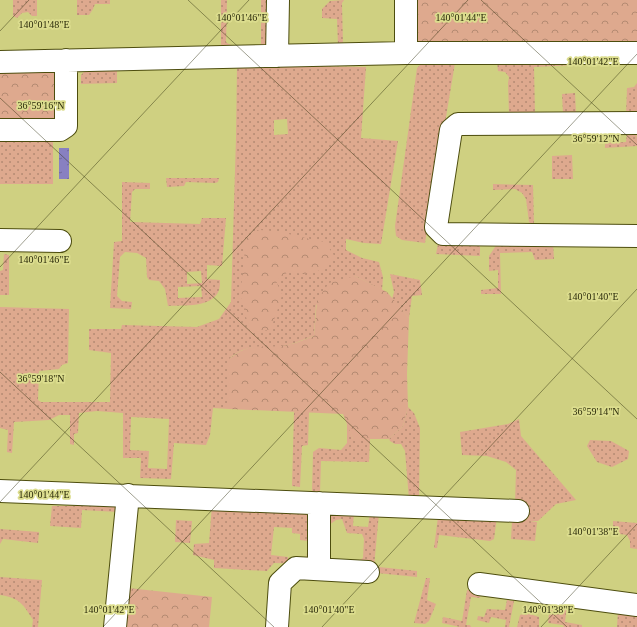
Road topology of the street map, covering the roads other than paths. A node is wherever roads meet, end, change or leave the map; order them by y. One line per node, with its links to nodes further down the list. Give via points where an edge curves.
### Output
1 (278, 0): 5 (street)
2 (406, 0): 3 (street)
3 (406, 53): 4 (street); 5 (street)
4 (637, 53)
5 (277, 56): 6 (street)
6 (66, 60): 7 (street); 9 (street, via 66,126 60,130)
7 (0, 62)
8 (637, 124): 10 (street, via 458,124 451,130 436,227 443,234)
9 (0, 130)
10 (637, 236)
11 (0, 240): 12 (street)
12 (60, 241)
13 (0, 491): 14 (street)
14 (128, 495): 15 (street); 21 (street)
15 (319, 503): 16 (street); 17 (street)
16 (518, 511)
17 (319, 569): 18 (street); 22 (street, via 296,568 280,583)
18 (368, 572)
19 (479, 584): 20 (street)
20 (637, 605)
21 (115, 627)
22 (276, 627)

